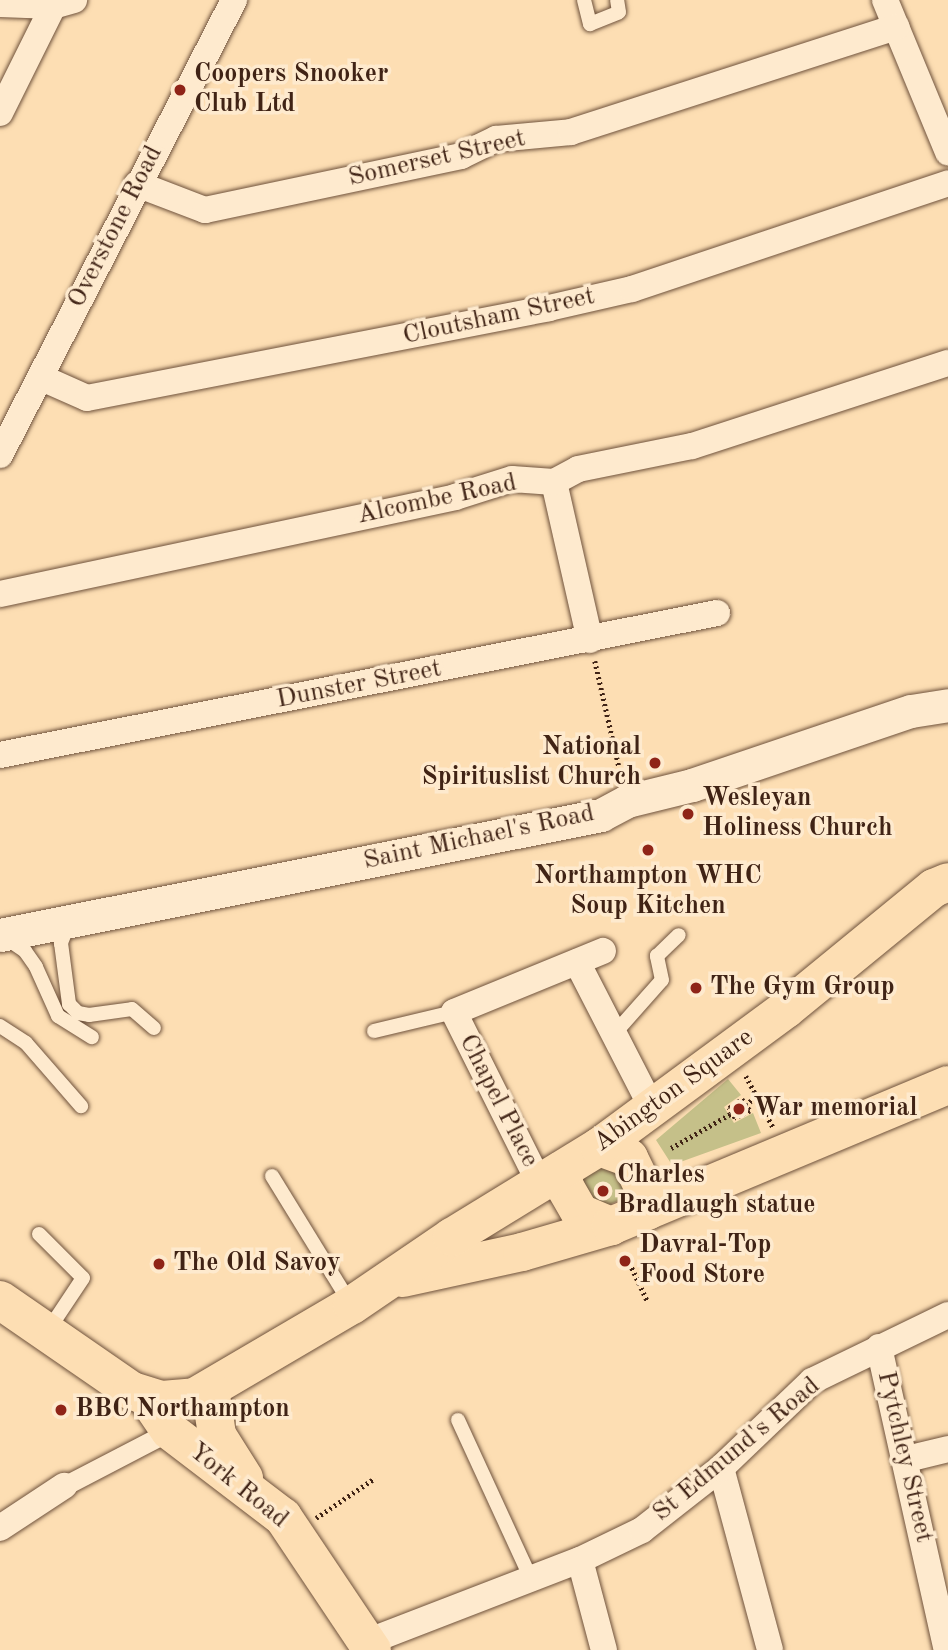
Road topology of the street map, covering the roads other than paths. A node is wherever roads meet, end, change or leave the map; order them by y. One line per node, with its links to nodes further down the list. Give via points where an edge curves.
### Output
1 (234, 0): 11 (street, Overstone Road)
2 (584, 0): 3 (lane, via 590,24 619,12)
3 (617, 0)
4 (885, 0): 7 (street)
5 (63, 3): 6 (street); 8 (street)
6 (0, 4)
7 (896, 27): 9 (street); 11 (street, Somerset Street, via 571,132 496,139 461,156 205,210)
8 (0, 113)
9 (948, 152)
10 (948, 183): 13 (street, Cloutsham Street, via 632,289 549,308 87,398)
11 (137, 184): 13 (street, Overstone Road)
12 (948, 363): 15 (street, Alcombe Road, via 692,446 578,469)
13 (42, 378): 14 (street, Overstone Road)
14 (0, 454)
15 (554, 482): 16 (street, Alcombe Road, via 512,479 455,497); 18 (street)
16 (0, 594)
17 (717, 613): 18 (street, Dunster Street)
18 (590, 640): 20 (street, Dunster Street)
19 (948, 705): 22 (street, Saint Michael's Road, via 911,711 692,785 627,801 601,815)
20 (0, 755)
21 (943, 878): 35 (main road, Abington Square)
22 (70, 921): 23 (street, Saint Michael's Road); 29 (lane, via 61,943 69,1004 78,1013 89,1015 132,1009)
23 (1, 935): 32 (lane, via 25,951 58,1016)
24 (679, 935): 31 (lane, via 657,956 663,979)
25 (603, 951): 26 (street, Chapel Place)
26 (577, 962): 27 (street, Chapel Place); 31 (street)
27 (454, 1012): 30 (lane); 38 (street, Chapel Place)
28 (0, 1026): 34 (lane, via 20,1037)
29 (154, 1028)
30 (374, 1031)
31 (614, 1034): 35 (street)
32 (92, 1037)
33 (948, 1085): 39 (main road, Abington Square)
34 (81, 1106)
35 (653, 1110): 36 (main road, Abington Square)
36 (599, 1147): 38 (main road, Abington Square); 39 (main road, via 629,1158 644,1189)
37 (272, 1176): 44 (lane)
38 (551, 1177): 41 (main road, via 565,1187 580,1213); 42 (main road, Abington Square)
39 (648, 1211): 41 (main road, Abington Square)
40 (38, 1234): 46 (lane, via 83,1278)
41 (616, 1235): 42 (main road, Abington Square)
42 (387, 1281): 44 (main road, Abington Square)
43 (0, 1300): 46 (main road)
44 (352, 1305): 48 (main road, Abington Square)
45 (948, 1315): 47 (street, St Edmund's Road)
46 (46, 1332): 49 (main road)
47 (879, 1347): 53 (street, Pytchley Street); 54 (street, St Edmund's Road, via 812,1381)
48 (210, 1389): 49 (main road, Abington Square, via 177,1401); 56 (main road, via 217,1435)
49 (146, 1396): 56 (main road, York Road, via 170,1431 215,1468)
50 (458, 1420): 59 (lane)
51 (164, 1434): 55 (street)
52 (948, 1449): 53 (street)
53 (907, 1459): 60 (street, Pytchley Street)
54 (720, 1468): 58 (street, St Edmund's Road, via 642,1530); 63 (street)
55 (64, 1486): 57 (street)
56 (250, 1489): 61 (main road, York Road, via 295,1532)
57 (0, 1528)
58 (580, 1560): 59 (street, St Edmund's Road); 62 (street)
59 (531, 1579): 61 (street, St Edmund's Road)
60 (945, 1622): 64 (street, Pytchley Street)
61 (370, 1646)
62 (604, 1650)
63 (770, 1650)
64 (947, 1650)

